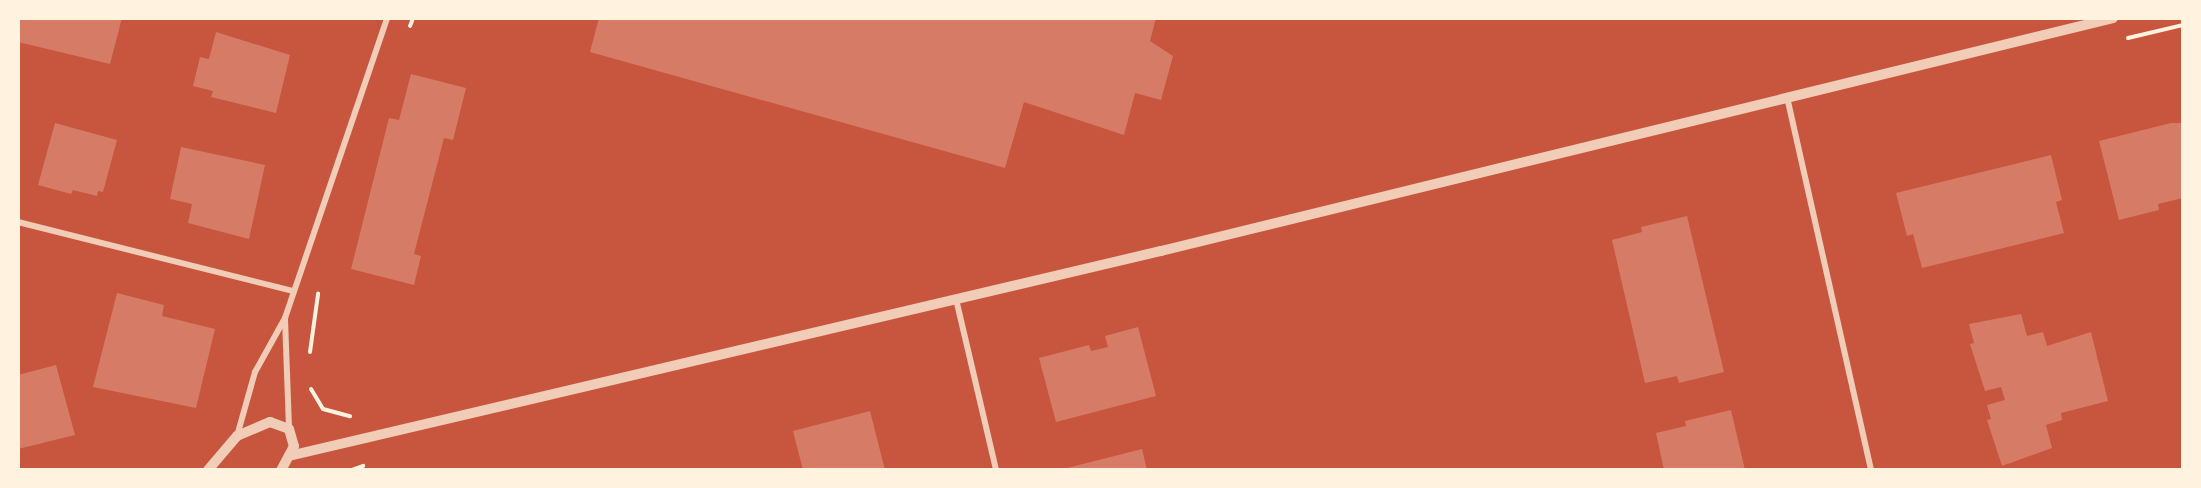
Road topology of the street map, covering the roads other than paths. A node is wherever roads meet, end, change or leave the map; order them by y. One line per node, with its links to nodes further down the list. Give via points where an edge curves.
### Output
1 (387, 18): 5 (street)
2 (2113, 18): 3 (street)
3 (1787, 97): 6 (street); 14 (street)
4 (18, 222): 5 (street)
5 (292, 291): 7 (street)
6 (956, 299): 10 (street); 13 (street)
7 (285, 318): 8 (street); 9 (street, via 255,372)
8 (289, 429): 9 (street, via 270,422); 10 (street, via 294,446)
9 (237, 436): 11 (street)
10 (289, 456): 12 (street)
11 (208, 470)
12 (281, 470)
13 (996, 470)
14 (1871, 470)

